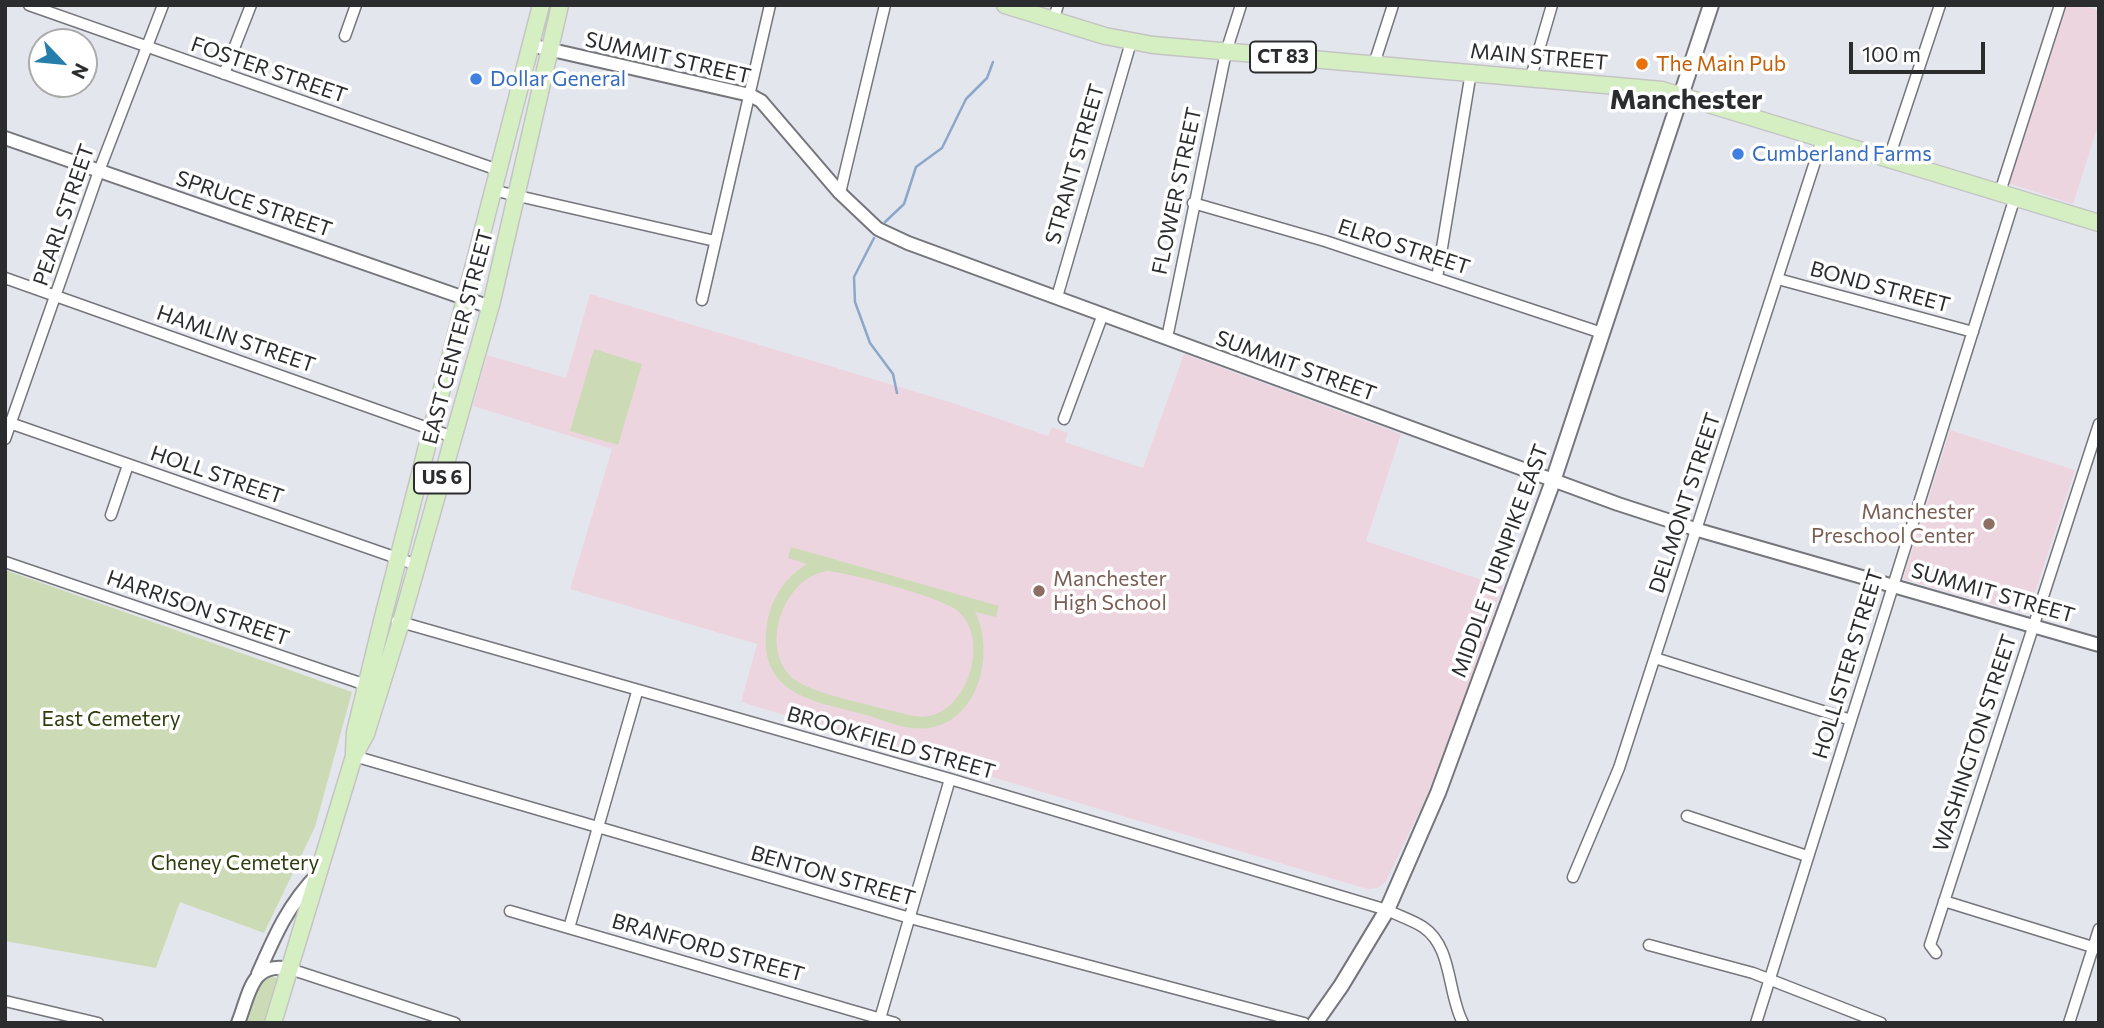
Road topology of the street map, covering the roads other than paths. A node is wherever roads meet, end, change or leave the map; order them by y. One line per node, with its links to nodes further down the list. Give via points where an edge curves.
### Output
1 (29, 5): 20 (street, FOSTER STREET)
2 (163, 5): 20 (street, PEARL STREET)
3 (251, 5): 25 (street)
4 (356, 5): 17 (street)
5 (541, 5): 19 (main road, EAST CENTER STREET / US 6)
6 (560, 5): 21 (main road, EAST CENTER STREET / US 6)
7 (771, 5): 28 (street)
8 (885, 5): 35 (street)
9 (1005, 5): 16 (main road, MAIN STREET / CT 83)
10 (1241, 5): 22 (street, FLOWER STREET)
11 (1393, 5): 23 (street)
12 (1552, 5): 26 (street)
13 (1711, 5): 27 (main road, MIDDLE TURNPIKE EAST)
14 (1940, 5): 31 (street)
15 (2060, 5): 36 (street, HOLLISTER STREET)
16 (1055, 13): 18 (main road, MAIN STREET / CT 83)
17 (345, 36)
18 (1130, 42): 22 (main road, MAIN STREET / CT 83); 45 (street, STRANT STREET)
19 (530, 45): 21 (street, SUMMIT STREET); 33 (main road, EAST CENTER STREET / US 6)
20 (146, 47): 25 (street, FOSTER STREET); 32 (street, PEARL STREET)
21 (550, 49): 28 (street, SUMMIT STREET); 37 (main road, EAST CENTER STREET / US 6)
22 (1226, 52): 23 (main road, MAIN STREET / CT 83); 38 (street, FLOWER STREET)
23 (1374, 64): 24 (main road, MAIN STREET / CT 83)
24 (1471, 72): 26 (main road, MAIN STREET / CT 83); 42 (street)
25 (224, 74): 33 (street, FOSTER STREET)
26 (1531, 77): 27 (main road, MAIN STREET / CT 83)
27 (1682, 94): 29 (main road, MAIN STREET / CT 83); 51 (main road, MIDDLE TURNPIKE EAST)
28 (750, 95): 35 (street, SUMMIT STREET, via 761,101); 40 (street)
29 (1823, 137): 31 (main road, MAIN STREET / CT 83); 43 (street, DELMONT STREET)
30 (5, 138): 32 (street, SPRUCE STREET)
31 (1889, 158): 36 (main road, MAIN STREET / CT 83)
32 (99, 170): 44 (street, PEARL STREET); 46 (street, SPRUCE STREET)
33 (498, 170): 34 (main road, EAST CENTER STREET / US 6)
34 (492, 190): 37 (street); 46 (main road, EAST CENTER STREET / US 6)
35 (840, 193): 45 (street, SUMMIT STREET, via 882,231)
36 (2008, 195): 39 (main road, MAIN STREET / CT 83); 50 (street, HOLLISTER STREET)
37 (516, 196): 40 (street); 48 (main road, EAST CENTER STREET / US 6)
38 (1193, 202): 42 (street, ELRO STREET); 52 (street, FLOWER STREET)
39 (2099, 223)
40 (715, 241): 47 (street)
41 (5, 278): 44 (street, HAMLIN STREET)
42 (1437, 278): 51 (street, ELRO STREET)
43 (1778, 279): 50 (street, BOND STREET); 62 (street, DELMONT STREET)
44 (55, 297): 54 (street, PEARL STREET); 56 (street, HAMLIN STREET)
45 (1057, 297): 49 (street, SUMMIT STREET)
46 (465, 298): 48 (street, SPRUCE STREET); 56 (main road, EAST CENTER STREET / US 6)
47 (702, 300)
48 (490, 307): 57 (main road, EAST CENTER STREET / US 6)
49 (1103, 314): 52 (street, SUMMIT STREET); 53 (street)
50 (1973, 332): 66 (street, HOLLISTER STREET)
51 (1602, 333): 60 (main road, MIDDLE TURNPIKE EAST)
52 (1167, 338): 60 (street, SUMMIT STREET)
53 (1063, 419)
54 (8, 423): 58 (street, PEARL STREET); 59 (street, HOLL STREET)
55 (2099, 424): 69 (street, WASHINGTON STREET)
56 (432, 429): 57 (street, HAMLIN STREET); 63 (main road, EAST CENTER STREET / US 6)
57 (453, 437): 65 (main road, EAST CENTER STREET / US 6)
58 (5, 439)
59 (128, 465): 61 (street); 63 (street, HOLL STREET)
60 (1553, 481): 62 (street, SUMMIT STREET); 83 (main road, MIDDLE TURNPIKE EAST, via 1438,793)
61 (111, 515)
62 (1698, 530): 66 (street, SUMMIT STREET); 71 (street, DELMONT STREET)
63 (398, 558): 65 (street, HOLL STREET); 67 (main road, EAST CENTER STREET / US 6)
64 (5, 562): 72 (street, HARRISON STREET)
65 (417, 565): 68 (main road, EAST CENTER STREET / US 6)
66 (1893, 584): 69 (street, SUMMIT STREET); 74 (street, HOLLISTER STREET)
67 (383, 617): 68 (street, BROOKFIELD STREET); 72 (main road, EAST CENTER STREET / US 6)
68 (401, 622): 72 (main road, EAST CENTER STREET / US 6); 73 (street, BROOKFIELD STREET)
69 (2034, 625): 70 (street, SUMMIT STREET); 82 (street, WASHINGTON STREET)
70 (2099, 645)
71 (1655, 658): 74 (street); 81 (street, DELMONT STREET, via 1619,768)
72 (373, 687): 75 (main road, EAST CENTER STREET / US 6, via 366,734)
73 (637, 692): 76 (street, BROOKFIELD STREET); 78 (street)
74 (1851, 720): 79 (street, HOLLISTER STREET)
75 (354, 755): 78 (street, BENTON STREET); 80 (main road, EAST CENTER STREET / US 6)
76 (950, 779): 83 (street, BROOKFIELD STREET); 85 (street)
77 (1687, 816): 79 (street)
78 (596, 828): 85 (street, BENTON STREET); 86 (street)
79 (1807, 856): 93 (street, HOLLISTER STREET)
80 (321, 870): 91 (main road, EAST CENTER STREET / US 6); 92 (street, via 289,905)
81 (1573, 877)
82 (1944, 901): 89 (street); 90 (street, WASHINGTON STREET, via 1930,945)
83 (1387, 910): 102 (main road, MIDDLE TURNPIKE EAST); 103 (street, BROOKFIELD STREET, via 1422,926 1434,937)
84 (510, 911): 86 (street, BRANFORD STREET)
85 (910, 918): 95 (street); 101 (street, BENTON STREET)
86 (569, 928): 95 (street, BRANFORD STREET)
87 (2099, 929): 89 (street)
88 (1649, 945): 93 (street)
89 (2096, 948): 106 (street)
90 (1936, 953)
91 (290, 969): 92 (street, via 268,967); 98 (main road, EAST CENTER STREET / US 6); 99 (street)
92 (258, 974): 97 (street)
93 (1769, 979): 104 (street, HOLLISTER STREET); 105 (street)
94 (5, 1001): 96 (street)
95 (879, 1020): 100 (street, BRANFORD STREET)
96 (95, 1022)
97 (238, 1023)
98 (274, 1023)
99 (455, 1023)
100 (895, 1023)
101 (1304, 1023)
102 (1315, 1023)
103 (1463, 1023)
104 (1756, 1023)
105 (1881, 1023)
106 (2069, 1023)

